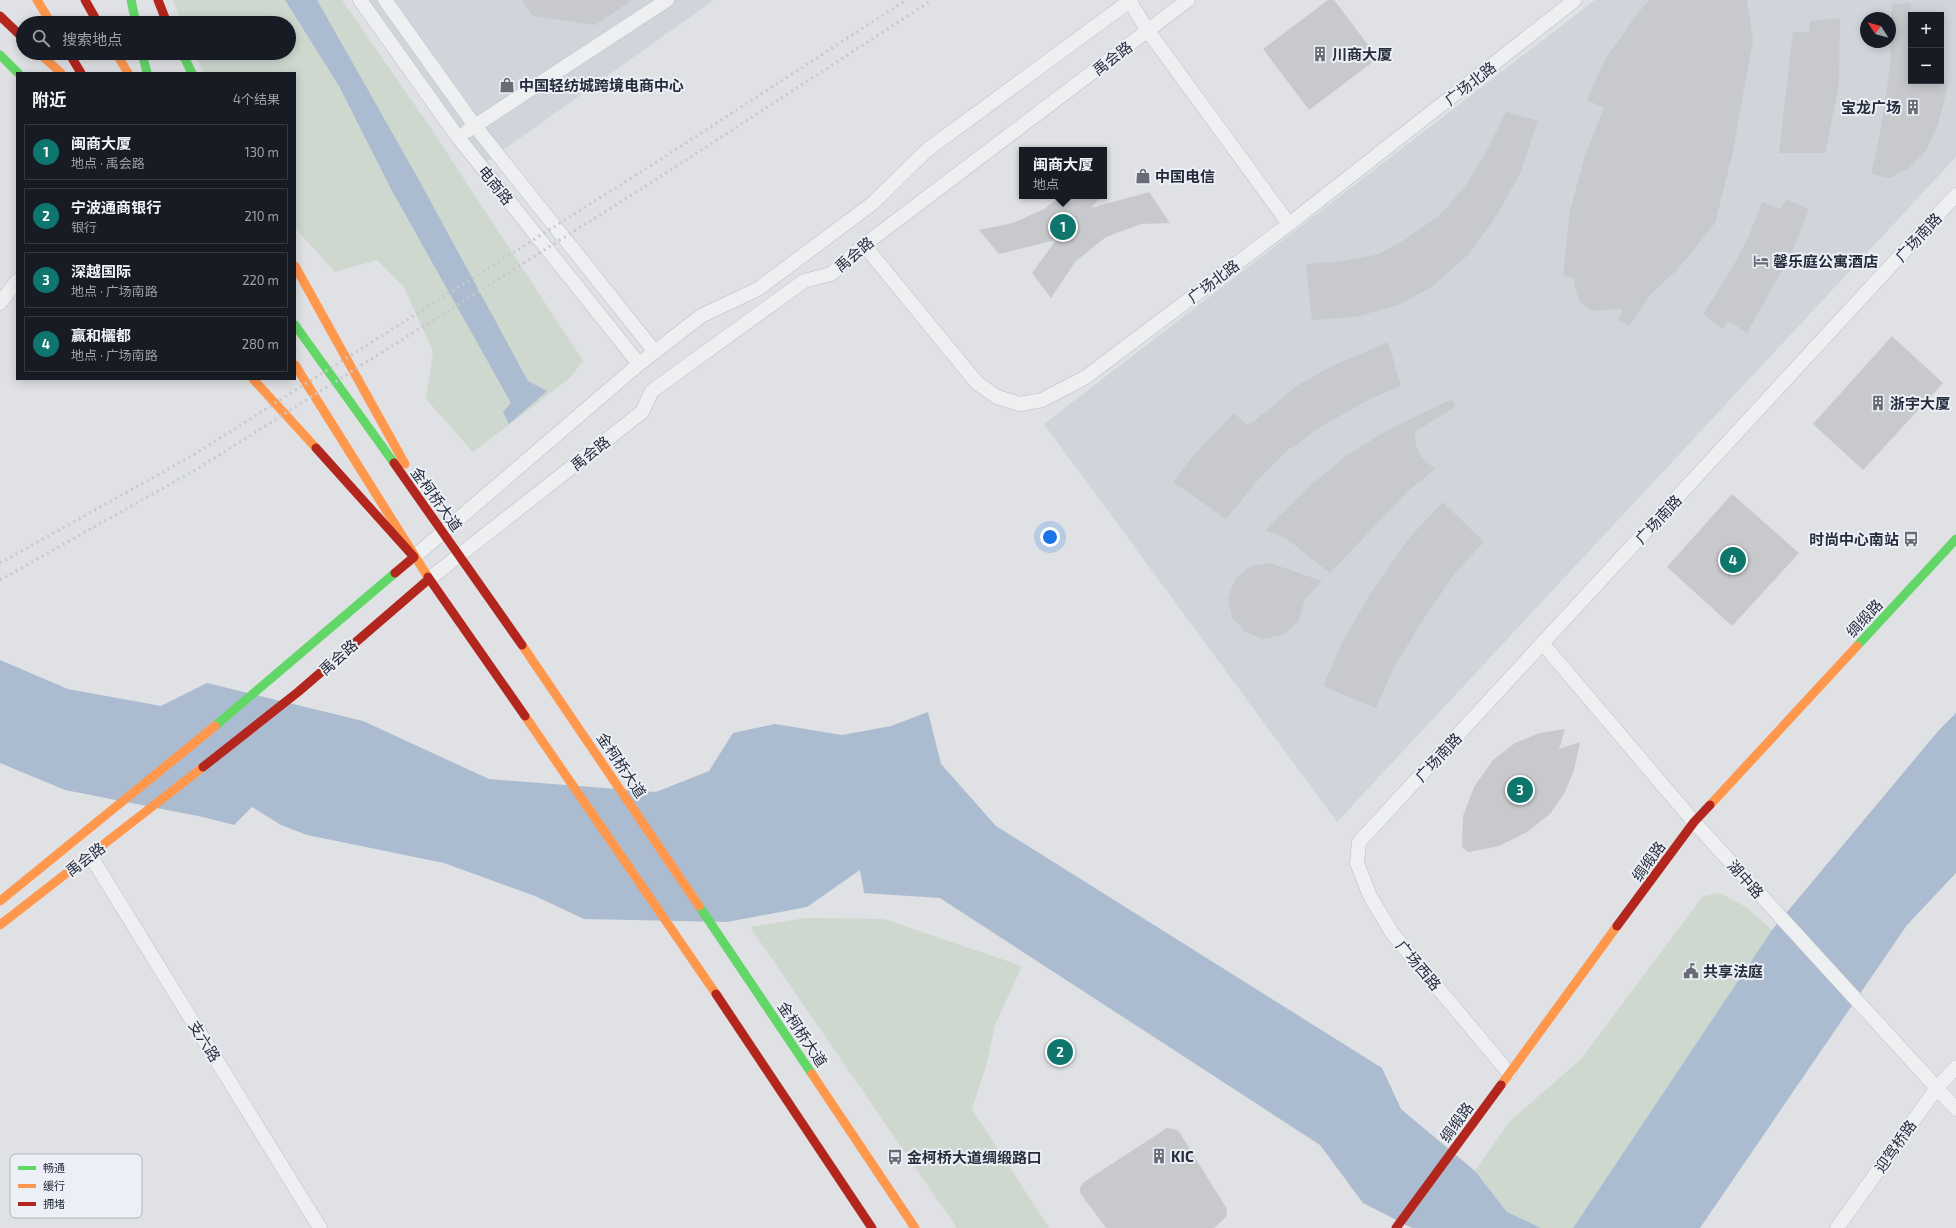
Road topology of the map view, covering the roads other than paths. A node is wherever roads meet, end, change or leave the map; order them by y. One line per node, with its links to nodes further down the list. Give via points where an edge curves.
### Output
1 (38, 0): 12 (main road)
2 (85, 0): 13 (main road)
3 (131, 0): 14 (main road)
4 (158, 0): 15 (main road)
5 (360, 0): 31 (street, 电商路)
6 (385, 0): 30 (street, 电商路)
7 (668, 0): 30 (street)
8 (1130, 0): 17 (street); 39 (street, 禹会路, via 927,150 873,203 758,289 700,316)
9 (1188, 0): 17 (street, 禹会路)
10 (1575, 0): 33 (street, 广场北路)
11 (0, 16): 16 (main road)
12 (47, 16)
13 (94, 16)
14 (134, 16)
15 (164, 16)
16 (16, 31)
17 (1148, 32): 33 (street); 34 (street, 禹会路)
18 (0, 54): 24 (main road)
19 (47, 60): 25 (main road)
20 (73, 60): 26 (main road)
21 (120, 60): 27 (main road)
22 (143, 60): 28 (main road)
23 (186, 60): 29 (main road)
24 (17, 72)
25 (60, 72)
26 (80, 72)
27 (127, 72)
28 (146, 72)
29 (192, 72)
30 (475, 126): 31 (street); 39 (street, 电商路)
31 (457, 136): 40 (street, 电商路)
32 (1956, 195): 48 (street, 广场南路)
33 (1289, 224): 34 (street, 广场北路, via 1086,378 1042,400 1020,404 997,397 977,383)
34 (864, 245): 45 (street, 禹会路, via 831,274 804,280 652,391 642,412)
35 (296, 268): 43 (main road)
36 (16, 282): 37 (street)
37 (0, 303)
38 (296, 327): 43 (main road, 金柯桥大道)
39 (655, 352): 40 (street, 禹会路)
40 (639, 364): 43 (street, 禹会路)
41 (296, 367): 46 (main road)
42 (254, 380): 46 (main road)
43 (444, 532): 45 (main road, 金柯桥大道); 46 (street, 禹会路)
44 (1956, 539): 49 (main road, 绸缎路)
45 (460, 554): 47 (street, 禹会路); 60 (main road, 金柯桥大道)
46 (414, 557): 47 (main road); 52 (main road, 禹会路, via 264,686)
47 (429, 578): 51 (main road, 禹会路, via 298,692); 59 (main road, via 674,932)
48 (1544, 644): 49 (street, 湖中路); 50 (street, 广场南路)
49 (1694, 822): 55 (main road, 绸缎路); 56 (street, 湖中路)
50 (1359, 842): 55 (street, 广场西路, via 1358,863 1370,896 1392,933)
51 (90, 855): 53 (main road, 禹会路); 58 (street, 支六路)
52 (0, 901)
53 (0, 925)
54 (1956, 1067): 56 (street, 迎驾桥路)
55 (1509, 1073): 61 (main road, 绸缎路)
56 (1936, 1089): 57 (street, 湖中路); 62 (street, 迎驾桥路)
57 (1956, 1109)
58 (320, 1228)
59 (872, 1228)
60 (916, 1228)
61 (1396, 1228)
62 (1837, 1228)

